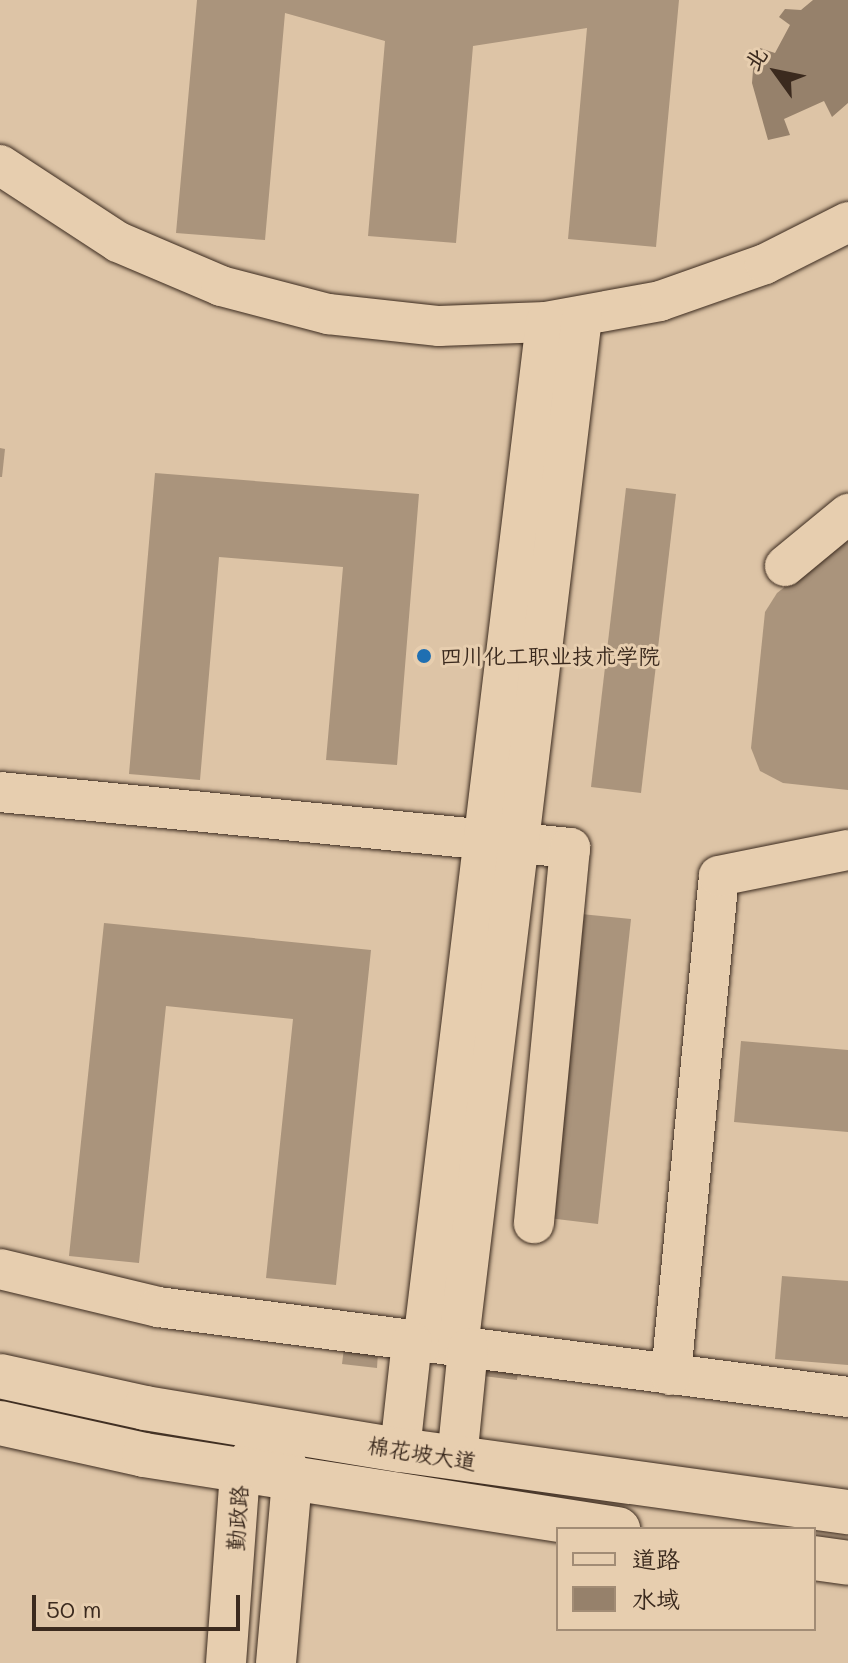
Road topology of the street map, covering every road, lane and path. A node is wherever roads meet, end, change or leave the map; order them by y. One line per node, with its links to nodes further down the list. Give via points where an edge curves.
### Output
1 (0, 165): 3 (street, via 118,242 221,286 274,302 384,322 453,326)
2 (848, 222): 3 (street, via 713,285)
3 (564, 320): 7 (street)
4 (848, 514): 5 (street)
5 (785, 566)
6 (0, 792): 7 (street)
7 (501, 841): 9 (street, via 570,848); 11 (street)
8 (848, 850): 12 (street, via 719,876)
9 (534, 1223)
10 (0, 1269): 11 (street, via 158,1307)
11 (440, 1345): 12 (street); 17 (street); 18 (street)
12 (671, 1375): 14 (street)
13 (0, 1376): 16 (main road, 棉花坡大道)
14 (848, 1397)
15 (0, 1423): 19 (main road, 棉花坡大道)
16 (273, 1429): 17 (main road, 棉花坡大道); 19 (street, 勤政路); 20 (street)
17 (400, 1450): 18 (main road, 棉花坡大道)
18 (457, 1459): 21 (main road, 棉花坡大道)
19 (240, 1471): 20 (main road, 棉花坡大道); 25 (street, 勤政路)
20 (292, 1479): 22 (main road, 棉花坡大道); 26 (street)
21 (848, 1512)
22 (605, 1527)
23 (816, 1558): 24 (main road)
24 (848, 1563)
25 (226, 1663)
26 (276, 1663)

